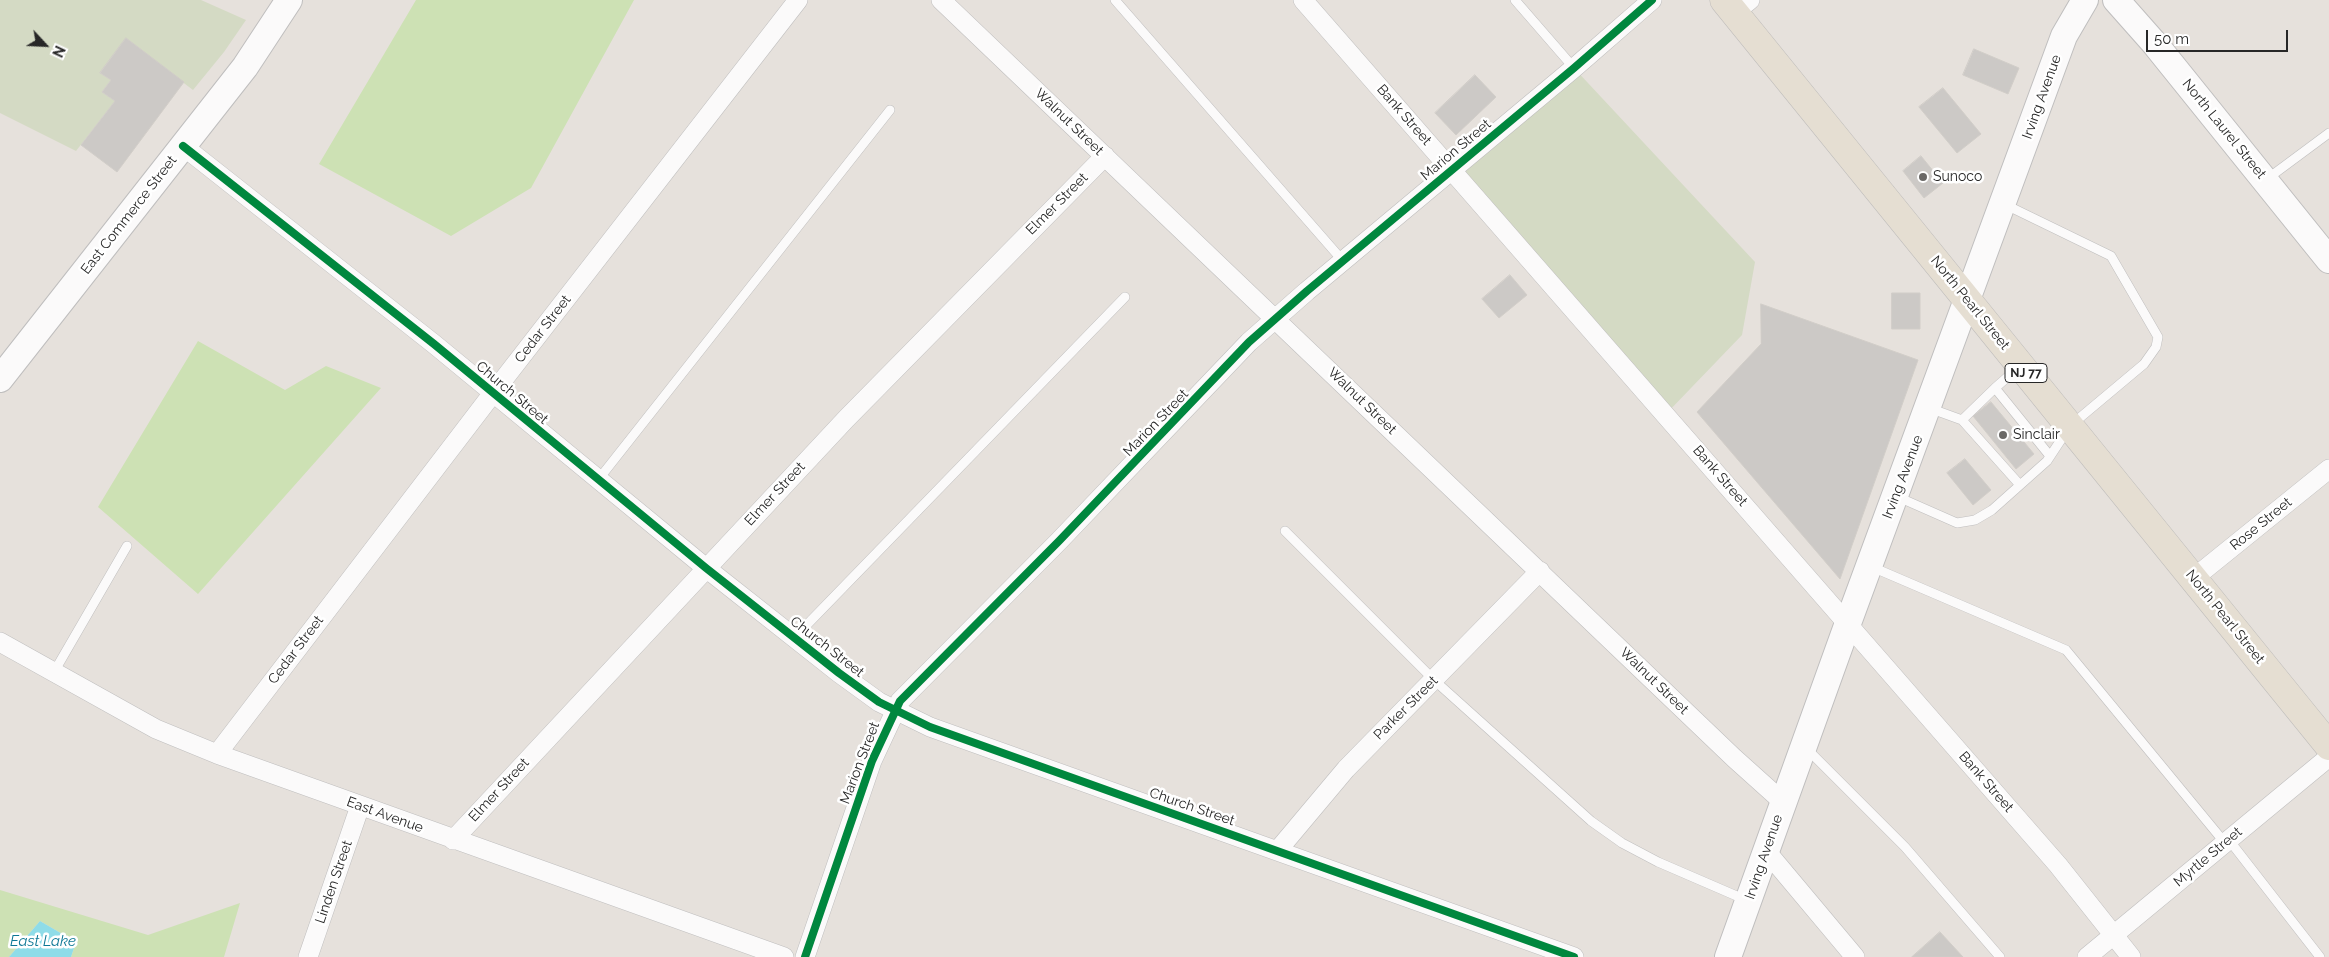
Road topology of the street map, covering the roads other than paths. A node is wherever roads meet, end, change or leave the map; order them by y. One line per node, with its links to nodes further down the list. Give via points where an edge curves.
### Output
1 (289, 0): 14 (street, East Commerce Street, via 244,67)
2 (798, 0): 27 (street, Cedar Street)
3 (941, 0): 15 (street, Walnut Street)
4 (1115, 0): 20 (lane)
5 (1303, 0): 16 (street, Bank Street)
6 (1515, 0): 11 (lane)
7 (1652, 0): 11 (street, Marion Street)
8 (2085, 0): 18 (street, Irving Avenue, via 2064,36)
9 (2116, 0): 17 (street, North Laurel Street)
10 (1736, 4): 22 (main road, North Pearl Street / NJ 77)
11 (1574, 68): 16 (street, Marion Street)
12 (890, 110): 33 (lane)
13 (2329, 133): 17 (lane)
14 (183, 146): 25 (street, East Commerce Street); 27 (street, Church Street)
15 (1105, 156): 23 (street, Walnut Street); 39 (street, Elmer Street, via 846,419)
16 (1452, 170): 20 (street, Marion Street); 42 (street, Bank Street)
17 (2265, 180): 19 (street, North Laurel Street)
18 (2003, 204): 22 (street, Irving Avenue); 30 (lane, via 2111,256 2158,337 2156,347 2144,364)
19 (2329, 260)
20 (1343, 261): 23 (street, Marion Street)
21 (1124, 297): 43 (lane)
22 (1968, 301): 24 (main road, North Pearl Street / NJ 77); 28 (street, Irving Avenue)
23 (1276, 319): 40 (street, Walnut Street); 47 (street, Marion Street, via 1249,342 1059,542 900,701)
24 (2021, 366): 26 (lane); 30 (main road, North Pearl Street / NJ 77)
25 (0, 379)
26 (1995, 388): 29 (lane); 31 (lane)
27 (492, 393): 33 (street, Church Street); 50 (street, Cedar Street)
28 (1928, 408): 29 (lane); 35 (street, Irving Avenue)
29 (1962, 420): 34 (lane)
30 (2070, 426): 31 (lane); 41 (main road, North Pearl Street / NJ 77)
31 (2050, 456): 34 (lane)
32 (2329, 469): 41 (street, Rose Street)
33 (598, 480): 39 (street, Church Street)
34 (2020, 485): 35 (lane, via 1976,520 1956,523)
35 (1895, 496): 38 (street, Irving Avenue)
36 (1285, 531): 46 (lane)
37 (127, 546): 45 (lane)
38 (1869, 566): 42 (street, Irving Avenue); 55 (lane, via 2066,650)
39 (706, 568): 43 (street, Church Street); 54 (street, Elmer Street)
40 (1540, 571): 46 (street, Parker Street); 52 (street, Walnut Street)
41 (2194, 578): 49 (main road, North Pearl Street / NJ 77)
42 (1848, 623): 48 (street, Irving Avenue); 59 (street, Bank Street)
43 (794, 638): 47 (street, Church Street)
44 (0, 642): 45 (street, East Avenue)
45 (54, 672): 50 (street, East Avenue, via 156,729)
46 (1434, 680): 56 (street, Parker Street, via 1346,769); 58 (lane, via 1590,821 1658,862)
47 (895, 711): 56 (street, Church Street, via 930,728); 62 (street, Marion Street, via 872,761)
48 (1804, 746): 52 (street, Irving Avenue); 66 (lane, via 1905,847)
49 (2329, 746)
50 (217, 754): 53 (street, East Avenue)
51 (2329, 757): 55 (street, Myrtle Street)
52 (1783, 802): 57 (street, Irving Avenue)
53 (360, 806): 54 (street, East Avenue); 60 (street, Linden Street)
54 (453, 840): 61 (street, East Avenue)
55 (2227, 842): 59 (street, Myrtle Street); 69 (lane)
56 (1278, 850): 63 (street, Church Street)
57 (1767, 852): 58 (street, Irving Avenue); 65 (street)
58 (1749, 901): 64 (street, Irving Avenue)
59 (2114, 935): 67 (street, Myrtle Street); 68 (street, Bank Street)
60 (308, 957)
61 (784, 957)
62 (805, 957)
63 (1574, 957)
64 (1728, 957)
65 (1855, 957)
66 (2000, 957)
67 (2087, 957)
68 (2131, 957)
69 (2320, 957)

